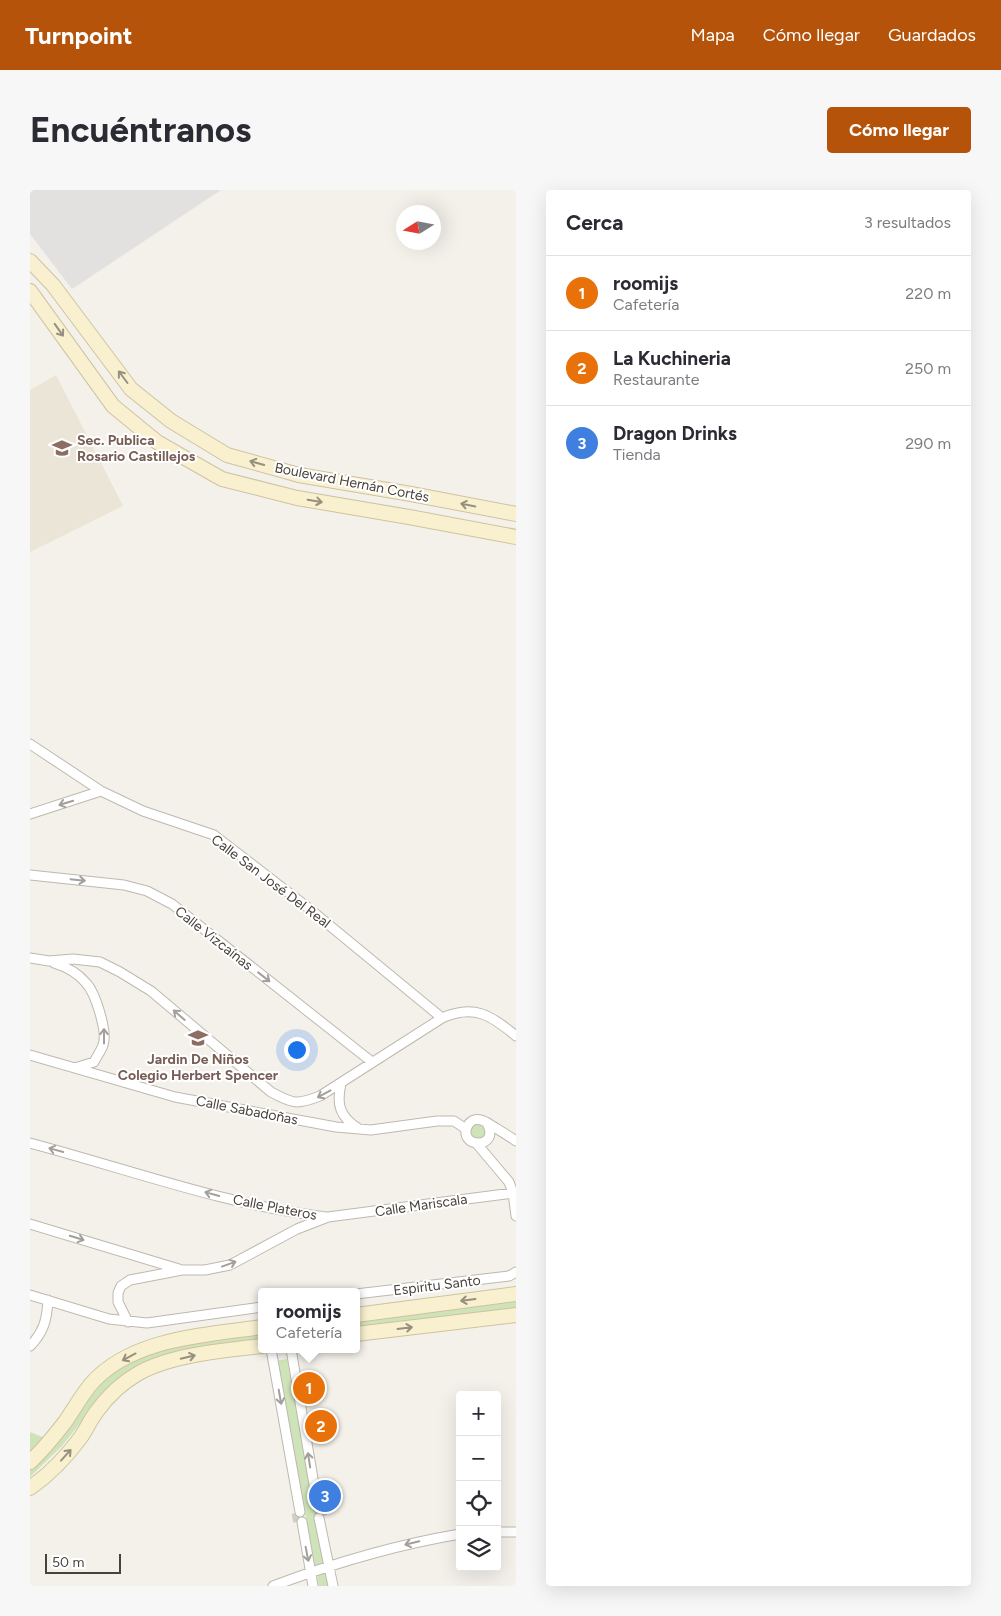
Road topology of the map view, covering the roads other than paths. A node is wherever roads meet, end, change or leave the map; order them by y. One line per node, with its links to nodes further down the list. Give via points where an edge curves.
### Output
1 (30, 261): 3 (main road, Boulevard Hernán Cortés, one-way to 1, via 299,475 227,455 172,421 131,389 53,285)
2 (30, 291): 5 (main road, Boulevard Hernán Cortés, one-way to 5, via 112,406 157,442 222,479 297,498)
3 (386, 490): 4 (main road, Boulevard Hernán Cortés); 5 (main road)
4 (411, 494): 6 (main road, Boulevard Hernán Cortés, one-way to 4); 7 (main road)
5 (383, 512): 7 (main road, Boulevard Hernán Cortés)
6 (516, 514)
7 (409, 517): 8 (main road, Boulevard Hernán Cortés)
8 (516, 538)
9 (30, 744): 10 (street, Calle San José Del Real)
10 (101, 792): 11 (street, one-way to 11); 15 (street, Calle San José Del Real, via 143,811 214,835)
11 (30, 814)
12 (30, 875): 18 (street, Calle Vizcaínas, one-way to 18, via 124,885 147,891 172,904)
13 (30, 958): 14 (street)
14 (49, 961): 19 (street, one-way to 14, via 94,1062 104,1044 104,1027 88,984 70,968); 20 (street, one-way to 14, via 302,1103 288,1101 271,1092 151,990 100,962)
15 (442, 1018): 16 (street, via 471,1011 489,1016); 18 (street)
16 (516, 1036)
17 (30, 1055): 19 (street, Calle Sabadoñas)
18 (372, 1062): 20 (street)
19 (75, 1069): 23 (street, Calle Sabadoñas, via 175,1097)
20 (341, 1084): 23 (street, via 338,1096 344,1118)
21 (487, 1123): 22 (street, via 475,1120); 24 (street); 26 (street, via 490,1128 488,1139)
22 (466, 1129): 23 (street, Calle Sabadoñas, via 454,1121 436,1121); 26 (street, via 467,1136)
23 (361, 1130)
24 (516, 1141)
25 (30, 1143): 29 (street, Calle Plateros, one-way to 25, via 285,1212 214,1195)
26 (477, 1144): 27 (street, via 502,1172)
27 (513, 1193): 28 (street); 29 (street, Calle Mariscala)
28 (516, 1216)
29 (328, 1217): 31 (street, Calle Plateros, one-way to 29, via 230,1265 297,1229)
30 (30, 1224): 31 (street, one-way to 31)
31 (182, 1270): 40 (street, Calle Plateros, via 130,1280 122,1286 118,1302)
32 (516, 1272): 33 (street, Espiritu Santo, via 509,1276)
33 (360, 1294)
34 (516, 1294): 38 (main road, one-way to 38)
35 (30, 1295): 36 (street)
36 (48, 1300): 40 (street); 43 (street, via 47,1320 39,1337)
37 (258, 1308): 40 (street, via 147,1323)
38 (360, 1314)
39 (516, 1315): 42 (main road, one-way to 39)
40 (128, 1322)
41 (258, 1328): 47 (main road, one-way to 47, via 177,1340 127,1357 92,1383 65,1422)
42 (360, 1334)
43 (30, 1346)
44 (258, 1347): 50 (main road, one-way to 44, via 68,1453 108,1397 139,1373 192,1356)
45 (272, 1353): 49 (street, one-way to 49)
46 (292, 1353): 48 (street, one-way to 46)
47 (30, 1462)
48 (312, 1477): 49 (street); 51 (street)
49 (295, 1481): 52 (street)
50 (30, 1488)
51 (319, 1508)
52 (298, 1512)
53 (321, 1518): 58 (street)
54 (300, 1522): 59 (street, one-way to 59)
55 (501, 1532): 56 (street)
56 (516, 1532)
57 (456, 1535): 58 (street, one-way to 58, via 386,1549)
58 (329, 1566): 59 (street); 62 (street)
59 (311, 1572): 60 (street); 61 (street)
60 (273, 1586)
61 (313, 1586)
62 (333, 1586)

